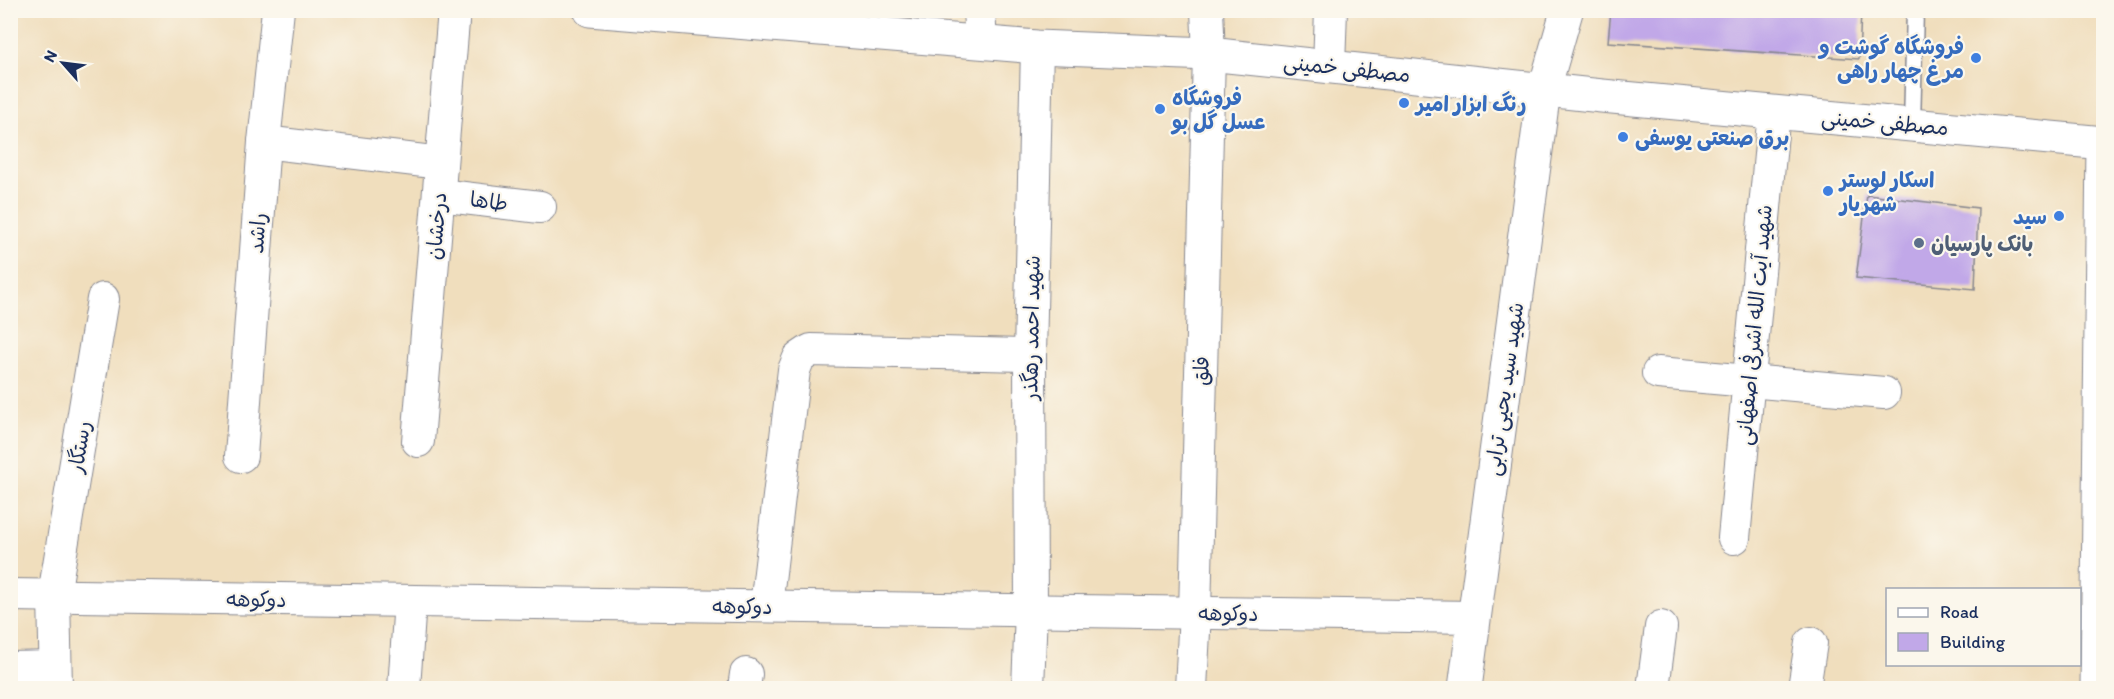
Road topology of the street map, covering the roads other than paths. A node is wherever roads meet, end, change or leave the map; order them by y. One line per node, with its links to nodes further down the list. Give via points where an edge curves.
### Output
1 (278, 10): 16 (street, راشد)
2 (454, 10): 18 (street, درخشان)
3 (590, 10): 8 (main road, مصطفی خمینی)
4 (1207, 10): 11 (street, فلق)
5 (1331, 10): 12 (street)
6 (1567, 10): 13 (street)
7 (1915, 10): 15 (lane)
8 (760, 18): 9 (main road, مصطفی خمینی)
9 (980, 26): 10 (main road, مصطفی خمینی)
10 (1036, 46): 11 (main road, مصطفی خمینی); 22 (street, شهید احمد رهگذر)
11 (1209, 54): 12 (main road, مصطفی خمینی); 34 (street, فلق)
12 (1329, 66): 13 (main road, مصطفی خمینی)
13 (1544, 90): 14 (main road, مصطفی خمینی); 35 (main road, شهید سید یحیی ترابی)
14 (1773, 112): 15 (main road, مصطفی خمینی); 24 (street, شهید آیت الله اشرفی اصفهانی)
15 (1912, 125): 17 (main road, مصطفی خمینی)
16 (264, 142): 18 (street); 27 (street, راشد)
17 (2103, 143): 46 (main road)
18 (441, 163): 19 (street, درخشان)
19 (439, 195): 20 (street, طاها); 26 (street, درخشان)
20 (540, 207)
21 (103, 299): 30 (street, رستگار)
22 (1030, 355): 32 (street, via 812,350 799,358 794,370); 33 (street, شهید احمد رهگذر)
23 (1658, 373): 24 (street)
24 (1749, 381): 25 (street); 28 (street, شهید آیت الله اشرفی اصفهانی)
25 (1884, 393)
26 (418, 441)
27 (241, 456)
28 (1734, 538)
29 (10, 595): 30 (street, دوکوهه)
30 (54, 595): 31 (street, دوکوهه); 39 (street, رستگار)
31 (410, 601): 32 (street, دوکوهه); 40 (street)
32 (766, 606): 33 (street, دوکوهه)
33 (1031, 610): 34 (street, دوکوهه); 41 (street, شهید احمد رهگذر)
34 (1195, 613): 35 (street, دوکوهه); 42 (street, فلق)
35 (1474, 617): 43 (main road, شهید سید یحیی ترابی)
36 (1661, 627): 44 (street)
37 (1810, 643): 45 (street)
38 (10, 668): 39 (street)
39 (55, 678)
40 (404, 688)
41 (1028, 688)
42 (1191, 688)
43 (1465, 688)
44 (1653, 688)
45 (1804, 688)
46 (2097, 688)

